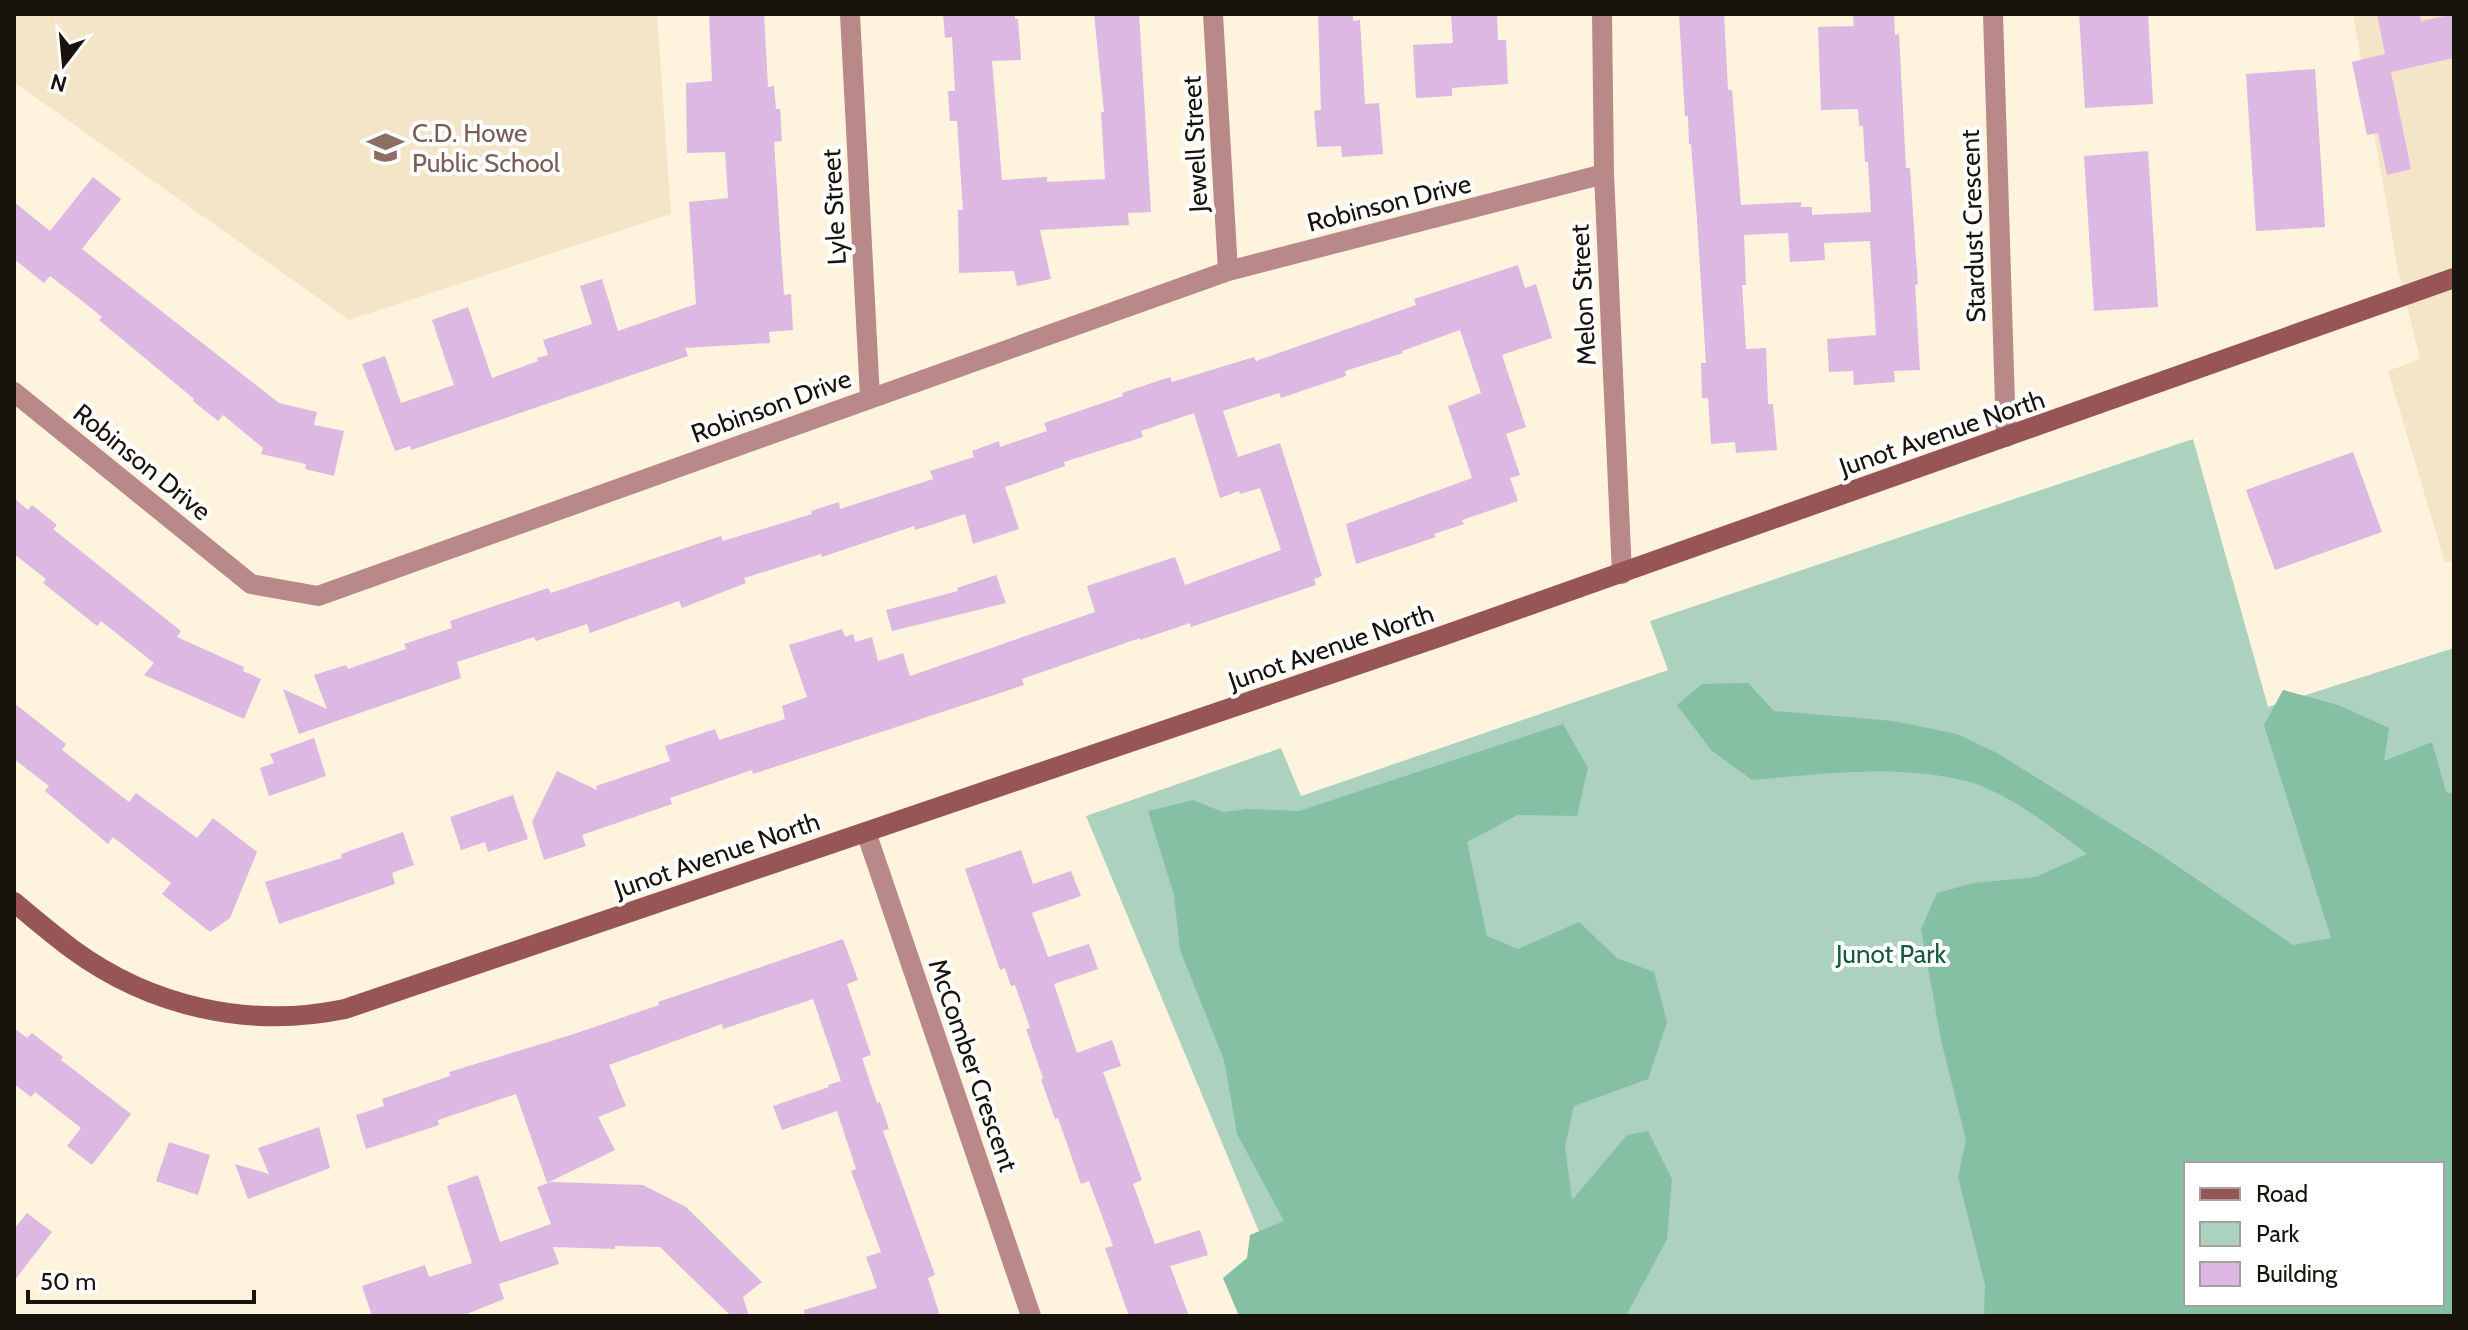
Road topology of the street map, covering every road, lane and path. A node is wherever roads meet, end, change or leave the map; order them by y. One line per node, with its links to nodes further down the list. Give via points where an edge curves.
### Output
1 (850, 14): 9 (street, Lyle Street)
2 (1213, 14): 6 (street, Jewell Street)
3 (1602, 14): 5 (street, Melon Street)
4 (1993, 14): 10 (street, Stardust Crescent)
5 (1604, 174): 6 (street, Robinson Drive); 11 (street, Melon Street)
6 (1228, 271): 9 (street, Robinson Drive)
7 (2454, 278): 10 (main road, Junot Avenue North)
8 (14, 392): 9 (street, Robinson Drive, via 251,584 318,596)
9 (870, 398)
10 (2006, 437): 11 (main road, Junot Avenue North)
11 (1622, 574): 12 (main road, Junot Avenue North)
12 (866, 832): 13 (main road, Junot Avenue North, via 345,1009 304,1017 200,1010 174,1001 118,977 72,949); 14 (street, McComber Crescent)
13 (14, 902)
14 (1031, 1316)

